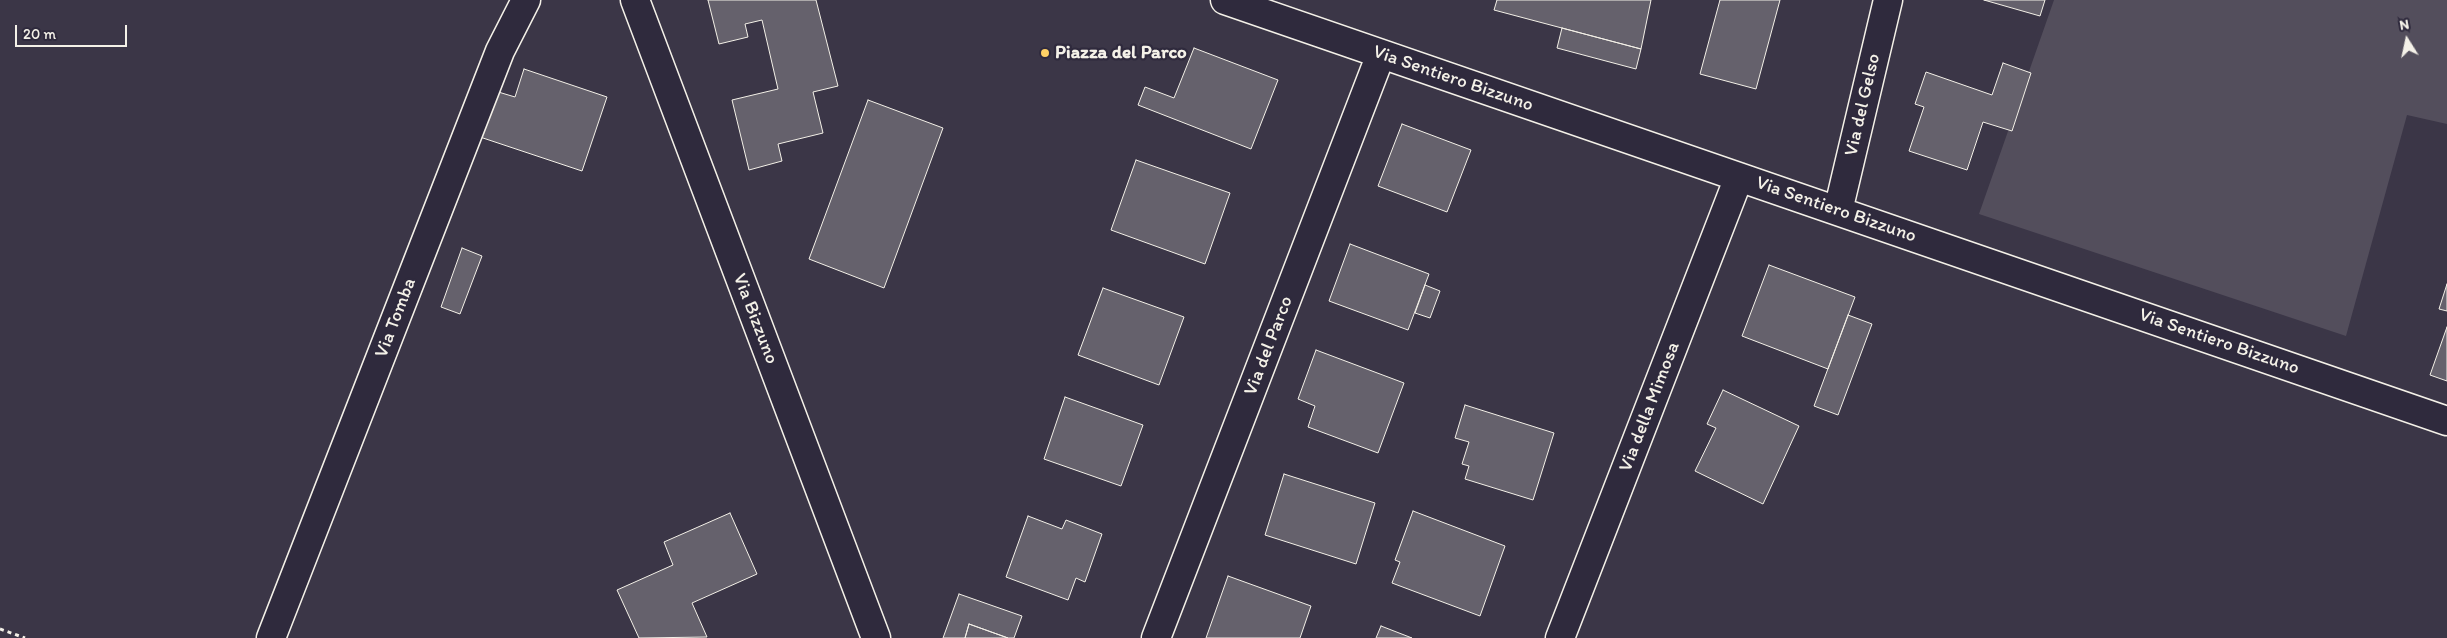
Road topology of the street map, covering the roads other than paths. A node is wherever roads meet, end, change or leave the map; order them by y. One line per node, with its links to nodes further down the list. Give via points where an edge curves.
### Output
1 (526, 0): 9 (street, Via Tomba, via 500,50)
2 (635, 0): 10 (street, Via Bizzuno)
3 (1225, 0): 5 (street, Via Sentiero Bizzuno)
4 (1888, 0): 7 (street, Via del Gelso)
5 (1381, 54): 6 (street, Via Sentiero Bizzuno); 11 (street, Via del Parco)
6 (1739, 177): 7 (street, Via Sentiero Bizzuno); 12 (street, Via della Mimosa)
7 (1838, 211): 8 (street, Via Sentiero Bizzuno)
8 (2447, 421)
9 (271, 638)
10 (876, 638)
11 (1156, 638)
12 (1560, 638)

